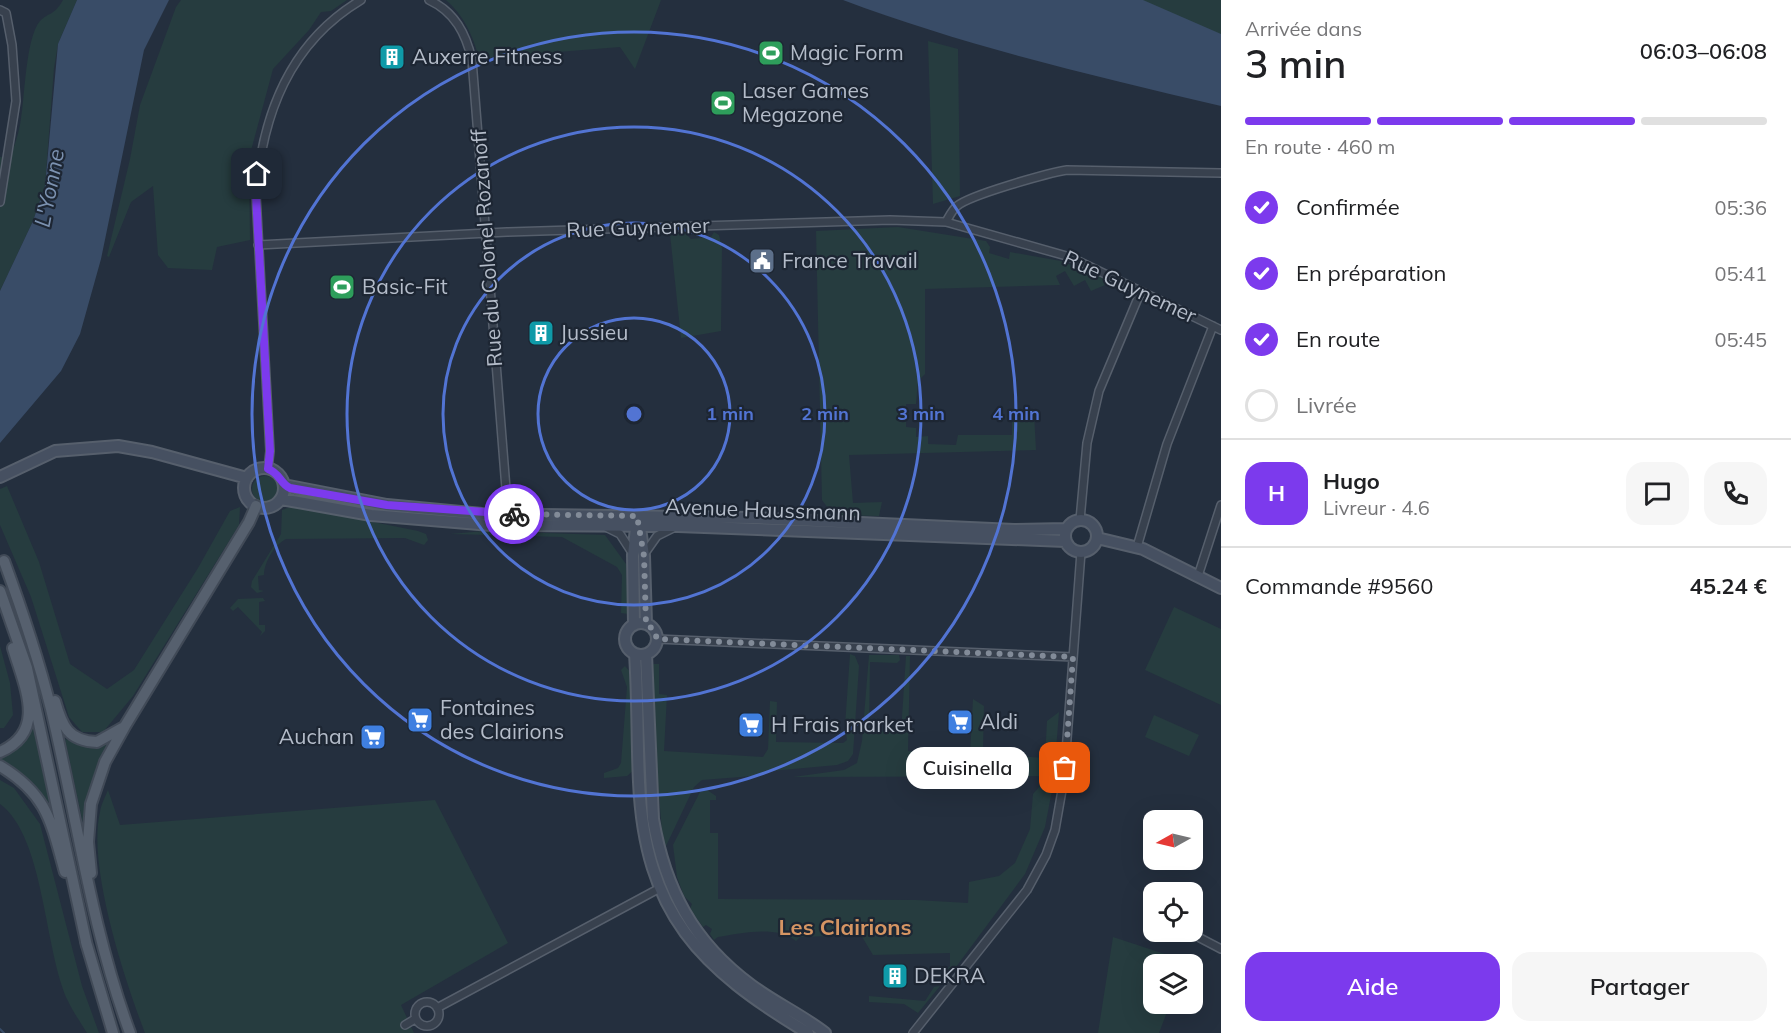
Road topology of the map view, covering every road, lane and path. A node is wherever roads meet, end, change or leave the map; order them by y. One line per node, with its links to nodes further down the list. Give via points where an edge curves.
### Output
1 (361, 0): 8 (street, via 325,26 288,75 275,100 259,154)
2 (429, 0): 7 (street, Rue du Colonel Rozanoff, via 450,15 468,43)
3 (3, 11): 5 (street, via 12,45 16,101)
4 (1221, 173): 6 (street, via 1049,173 957,206)
5 (0, 202)
6 (946, 222): 7 (street, Rue Guynemer, via 890,220); 9 (street, Rue Guynemer, via 1070,257)
7 (486, 233): 8 (street, Rue Guynemer); 19 (street, Rue du Colonel Rozanoff)
8 (258, 245): 12 (street)
9 (1141, 291): 10 (street, Rue Guynemer); 20 (street, via 1099,391 1087,443)
10 (1213, 326): 11 (street, Rue Guynemer); 27 (street, via 1167,444)
11 (1221, 330)
12 (268, 469): 14 (street, via 256,470); 15 (street, via 278,474)
13 (0, 477): 14 (street, via 55,451 118,446)
14 (247, 478): 18 (street, via 245,491)
15 (284, 485): 16 (street); 19 (street, Avenue Haussmann, via 387,505)
16 (281, 500): 18 (street, via 272,507); 22 (street, Avenue Haussmann, via 444,522)
17 (1221, 505): 31 (street)
18 (256, 506): 40 (main road)
19 (508, 514): 21 (street, Avenue Haussmann)
20 (1080, 520): 24 (street); 25 (street, via 1091,523)
21 (638, 523): 22 (street, Avenue Haussmann); 23 (street, Avenue Haussmann); 24 (street, Avenue Haussmann); 29 (street)
22 (603, 526): 29 (street, via 620,534)
23 (678, 526): 26 (street, Avenue Haussmann); 29 (street, via 657,536)
24 (1066, 529): 26 (street)
25 (1097, 538): 27 (street); 28 (street, via 1090,549)
26 (1065, 541): 28 (street, via 1071,549)
27 (1137, 547): 31 (street)
28 (1082, 552): 39 (street)
29 (638, 555): 35 (street); 36 (street)
30 (2, 556): 40 (main road, via 21,593 64,729 72,737 97,742); 44 (main road, via 31,636 51,710)
31 (1198, 576): 32 (street)
32 (1221, 588)
33 (0, 591): 46 (main road, via 27,668)
34 (0, 603): 41 (main road, via 30,718 24,736)
35 (646, 624): 36 (street); 37 (street)
36 (634, 625): 38 (street, via 625,639 628,648)
37 (657, 639): 38 (street, via 654,648); 39 (street)
38 (641, 654): 43 (street, via 642,822); 56 (street, via 653,819 670,887 690,922 727,966)
39 (1073, 657): 57 (street, via 1064,779 1046,855 1027,890)
40 (124, 726): 44 (main road, via 91,804 88,842)
41 (0, 752)
42 (0, 766): 46 (main road, via 34,793 48,812)
43 (660, 888): 48 (street); 55 (street, via 681,929 708,962 748,995)
44 (96, 918): 53 (main road, via 113,987)
45 (1203, 940): 47 (street)
46 (87, 946): 52 (main road)
47 (1221, 949)
48 (437, 1008): 49 (street, via 432,1003 420,1004); 51 (street, via 438,1020)
49 (416, 1019): 50 (street); 51 (street, via 425,1026)
50 (405, 1025)
51 (432, 1025): 54 (street)
52 (114, 1033)
53 (130, 1033)
54 (437, 1033)
55 (808, 1033)
56 (825, 1033)
57 (913, 1033)

